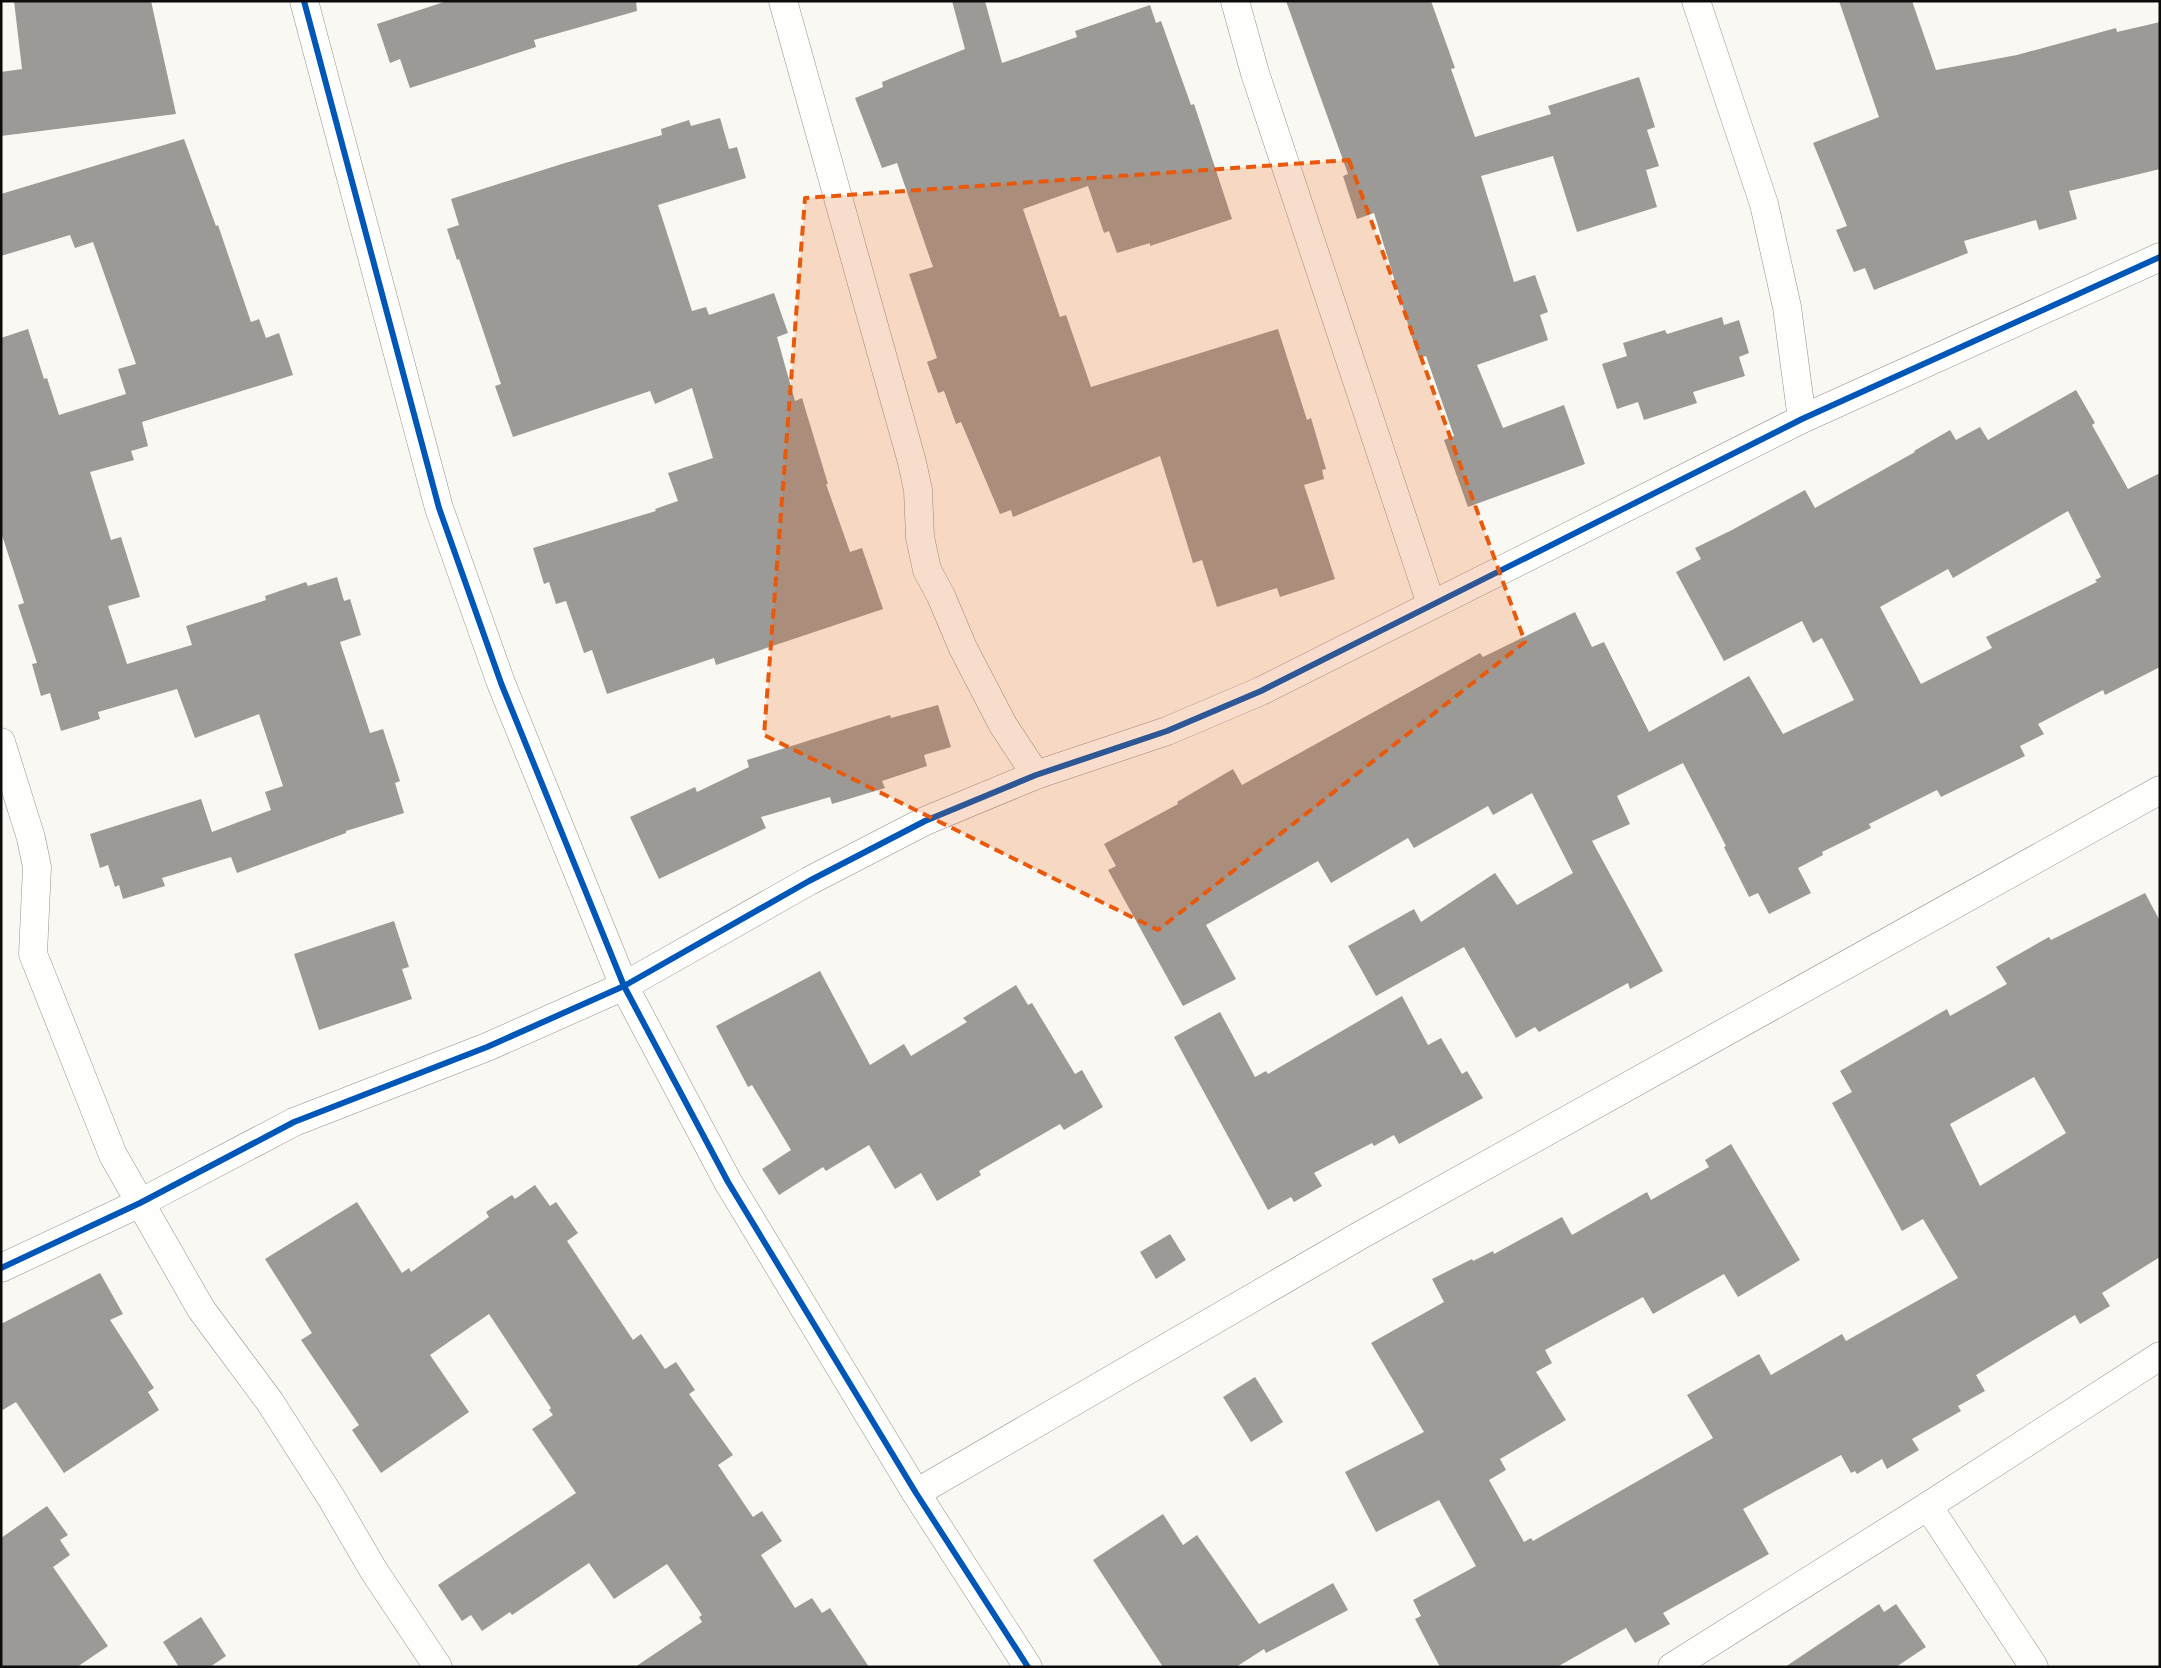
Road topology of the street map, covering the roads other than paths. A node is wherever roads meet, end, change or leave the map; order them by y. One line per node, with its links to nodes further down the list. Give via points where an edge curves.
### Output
1 (304, 1): 11 (street, via 439,508 501,682)
2 (783, 1): 9 (street, via 912,462 918,490 920,538 927,570 1003,726)
3 (1234, 1): 7 (street)
4 (1696, 1): 6 (street, via 1764,204 1787,307)
5 (2160, 257): 6 (street)
6 (1802, 419): 7 (street)
7 (1431, 604): 9 (street, via 1261,691 1167,731)
8 (1, 742): 12 (street, via 38,867 33,954 113,1155)
9 (1036, 775): 11 (street, via 917,825 809,881)
10 (2160, 790): 15 (street, via 1359,1236)
11 (624, 986): 12 (street, via 487,1047 294,1122); 15 (street, via 728,1182)
12 (140, 1203): 13 (street); 17 (street, via 202,1309 270,1402 374,1572)
13 (1, 1268)
14 (2160, 1356): 16 (street)
15 (916, 1493): 18 (street)
16 (1928, 1506): 19 (street); 20 (street)
17 (438, 1667)
18 (1028, 1667)
19 (1672, 1667)
20 (2034, 1667)

